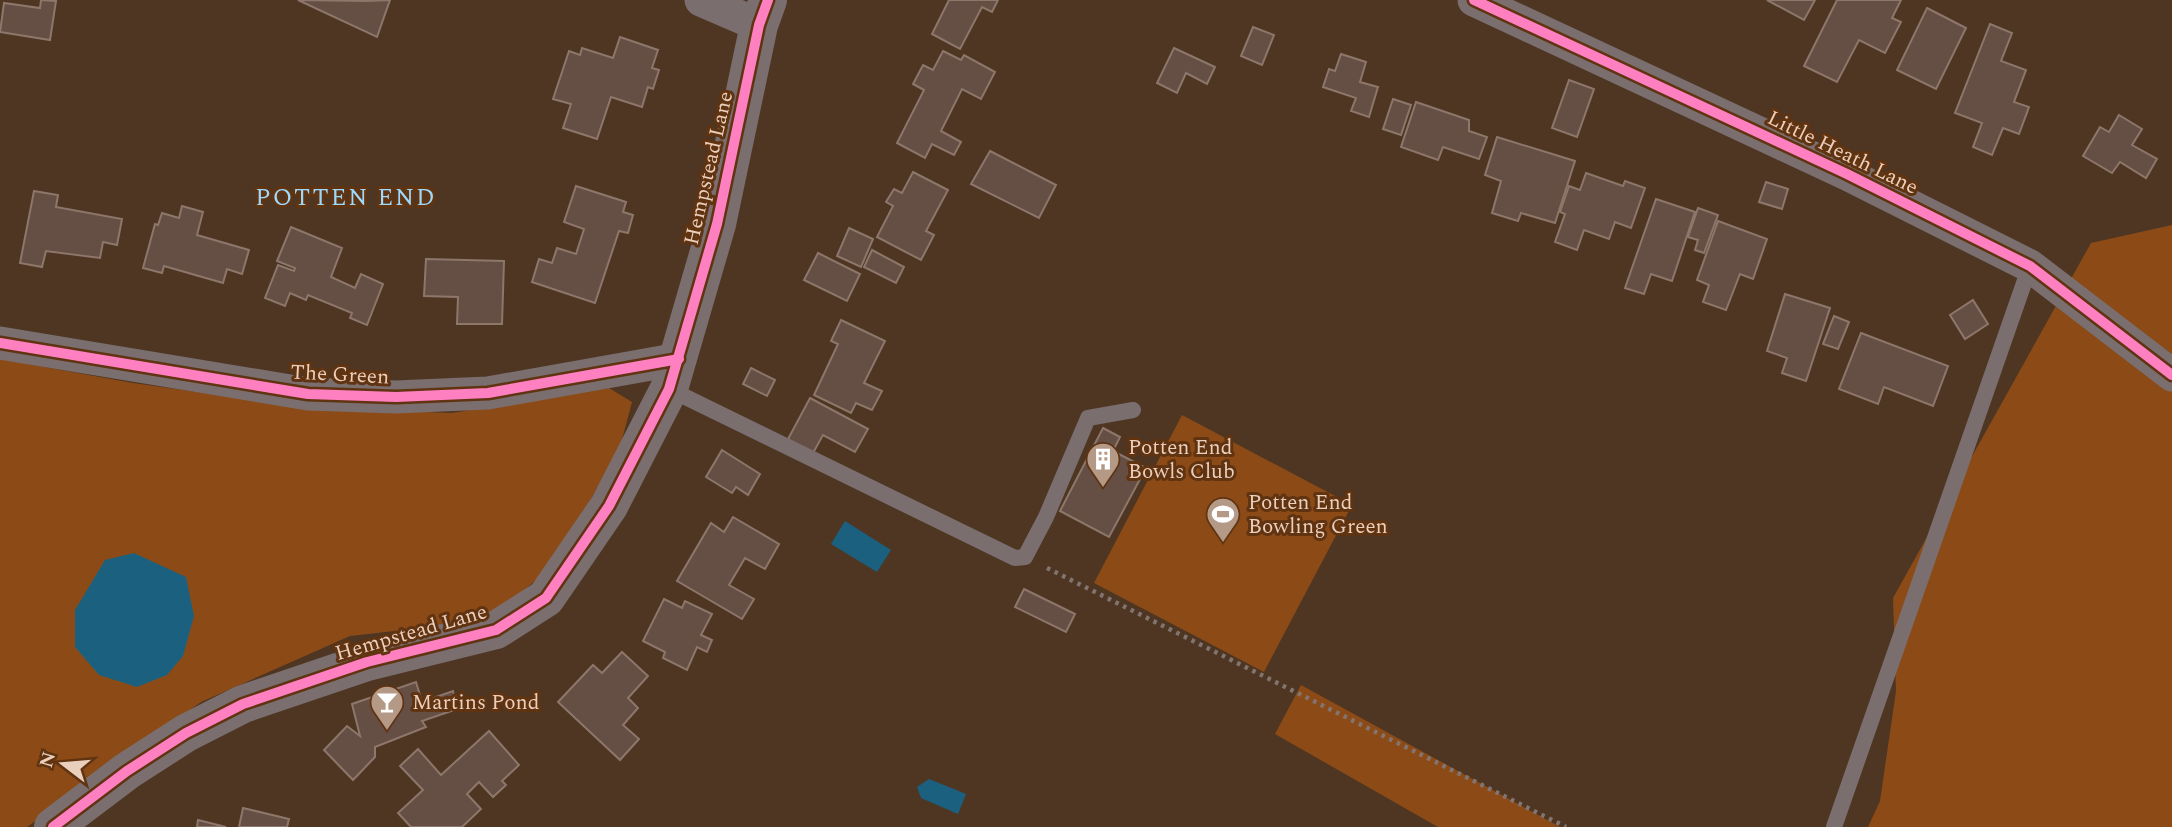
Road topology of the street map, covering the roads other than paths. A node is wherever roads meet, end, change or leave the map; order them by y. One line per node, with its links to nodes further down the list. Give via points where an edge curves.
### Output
1 (701, 0): 3 (street)
2 (1475, 0): 4 (street, Little Heath Lane, via 1847,174)
3 (763, 12): 6 (street, Hempstead Lane, via 717,225)
4 (2030, 266): 7 (street, Little Heath Lane); 10 (lane)
5 (0, 343): 6 (street, The Green, via 308,394 488,393)
6 (674, 374): 8 (lane, via 1015,558 1025,556 1088,418); 9 (street, Hempstead Lane, via 610,506 546,598 496,630 367,662 243,704 146,758)
7 (2172, 375)
8 (1133, 410)
9 (53, 827)
10 (1834, 827)

